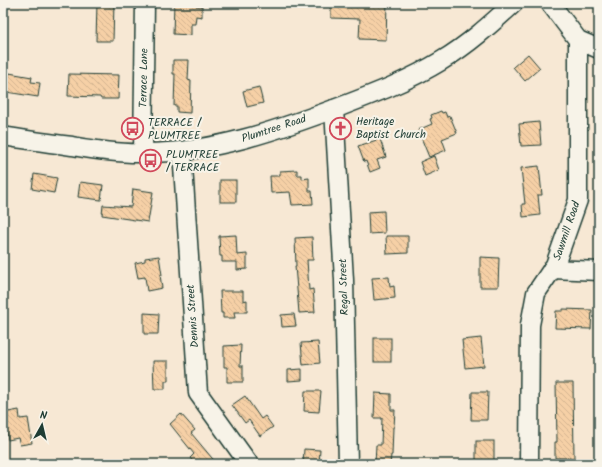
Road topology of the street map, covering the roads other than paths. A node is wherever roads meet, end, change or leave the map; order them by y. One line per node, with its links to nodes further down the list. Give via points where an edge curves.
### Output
1 (145, 3): 9 (street, Terrace Lane)
2 (514, 3): 6 (street, Plumtree Road, via 490,26 442,61 400,83)
3 (550, 3): 4 (street)
4 (578, 40): 5 (street); 10 (street, Sawmill Road, via 578,200 556,266)
5 (599, 49)
6 (334, 109): 8 (street, Plumtree Road, via 241,140); 13 (street, Regal Street, via 344,280)
7 (3, 136): 9 (street, Plumtree Road, via 96,150)
8 (182, 151): 9 (street, Plumtree Road); 12 (street, Dennis Street, via 198,393)
9 (143, 154)
10 (552, 269): 11 (street); 14 (street, Sawmill Road, via 536,293 530,325)
11 (599, 271)
12 (249, 464)
13 (348, 464)
14 (529, 464)

